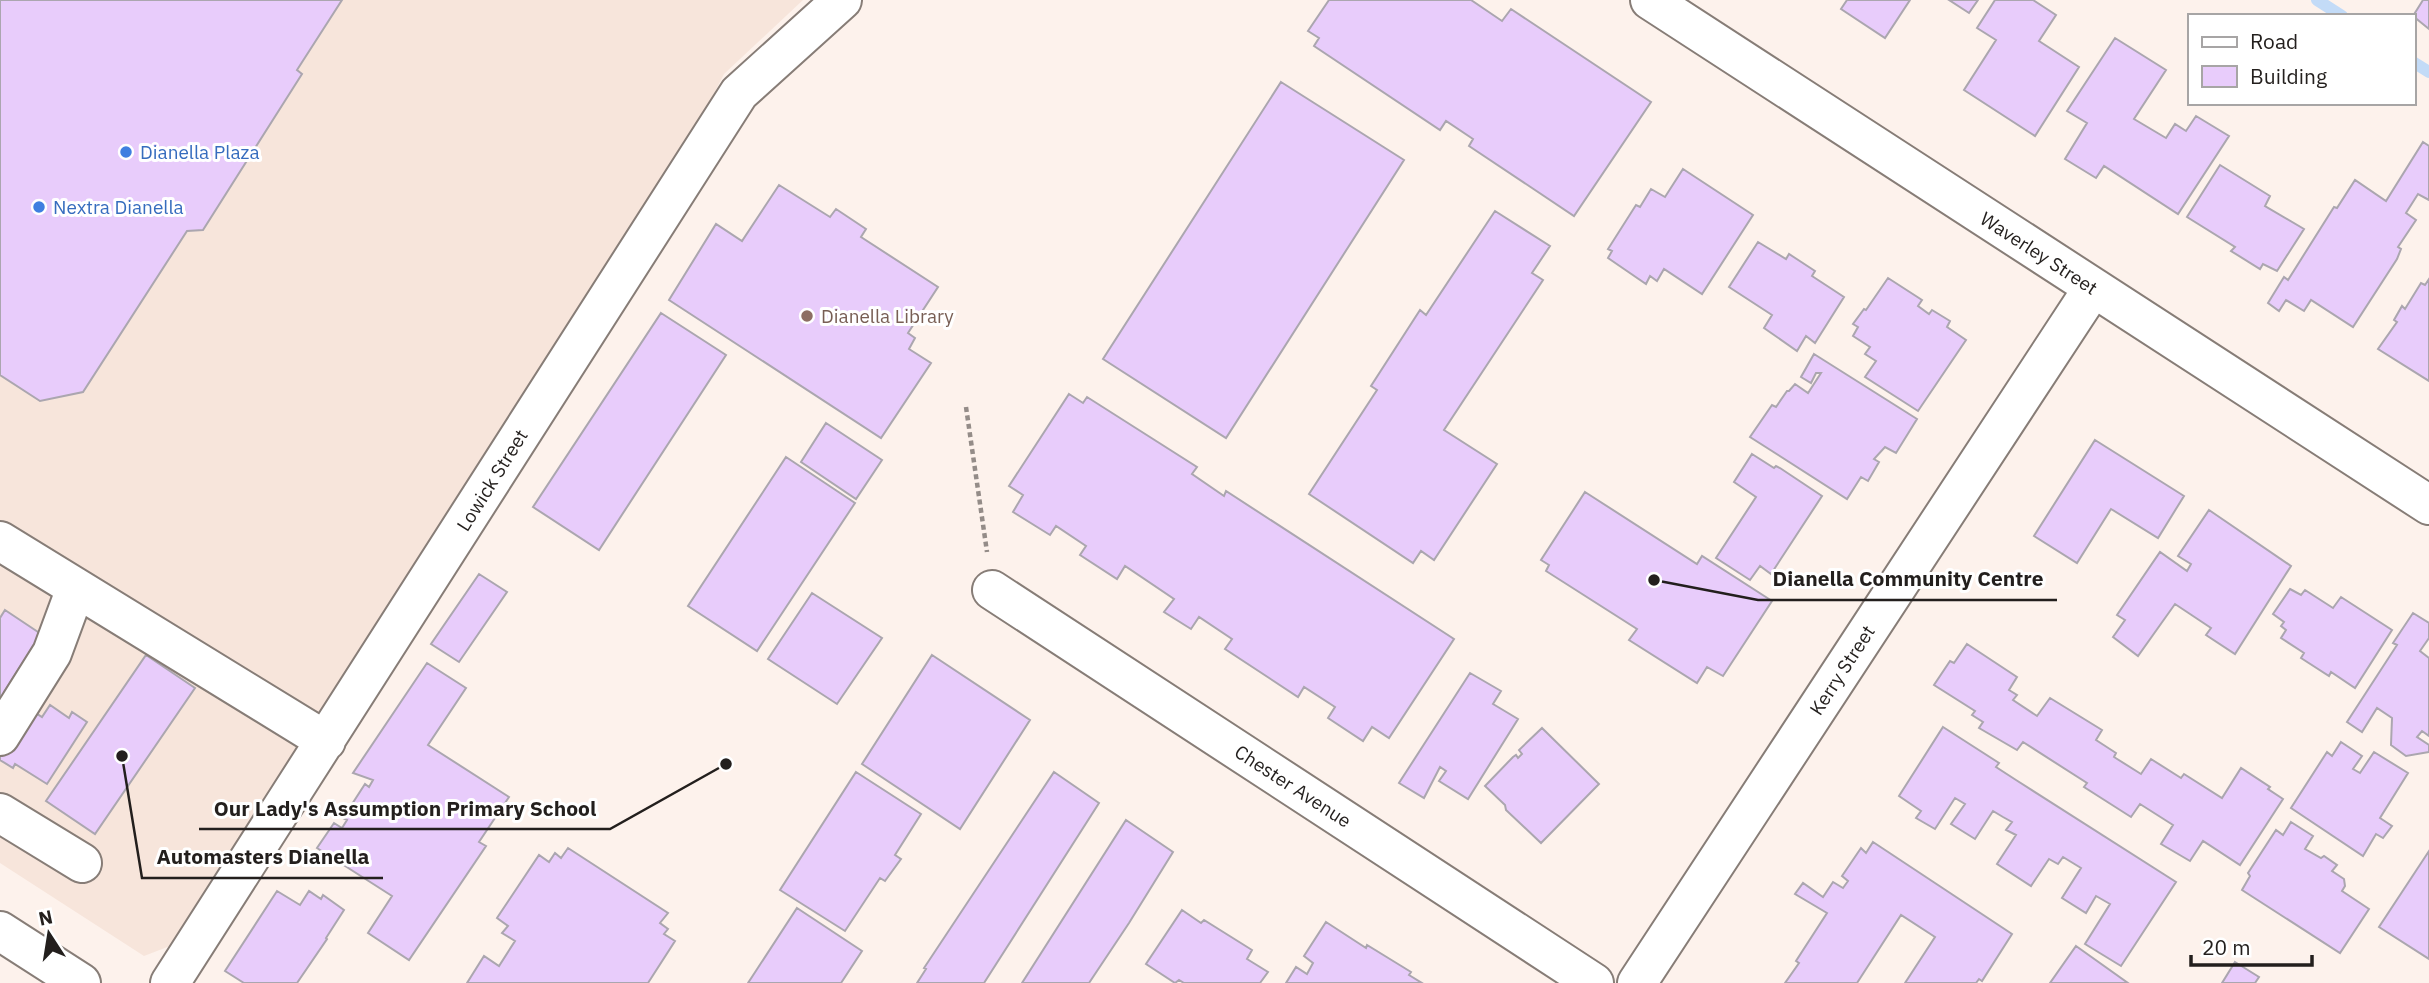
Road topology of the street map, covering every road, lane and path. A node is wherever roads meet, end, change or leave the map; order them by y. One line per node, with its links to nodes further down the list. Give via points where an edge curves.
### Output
1 (842, 0): 10 (street, Lowick Street, via 739,93)
2 (1650, 0): 3 (street, Waverley Street)
3 (2093, 288): 5 (street, Waverley Street); 17 (street, Kerry Street)
4 (967, 407): 8 (path)
5 (2429, 505)
6 (0, 541): 7 (street)
7 (76, 589): 9 (street, via 52,653); 10 (street)
8 (992, 590): 16 (street, Chester Avenue)
9 (0, 736)
10 (326, 741): 15 (street, Lowick Street)
11 (0, 813): 12 (street)
12 (82, 863)
13 (0, 931): 14 (street)
14 (81, 983)
15 (170, 983)
16 (1594, 983)
17 (1637, 983)

